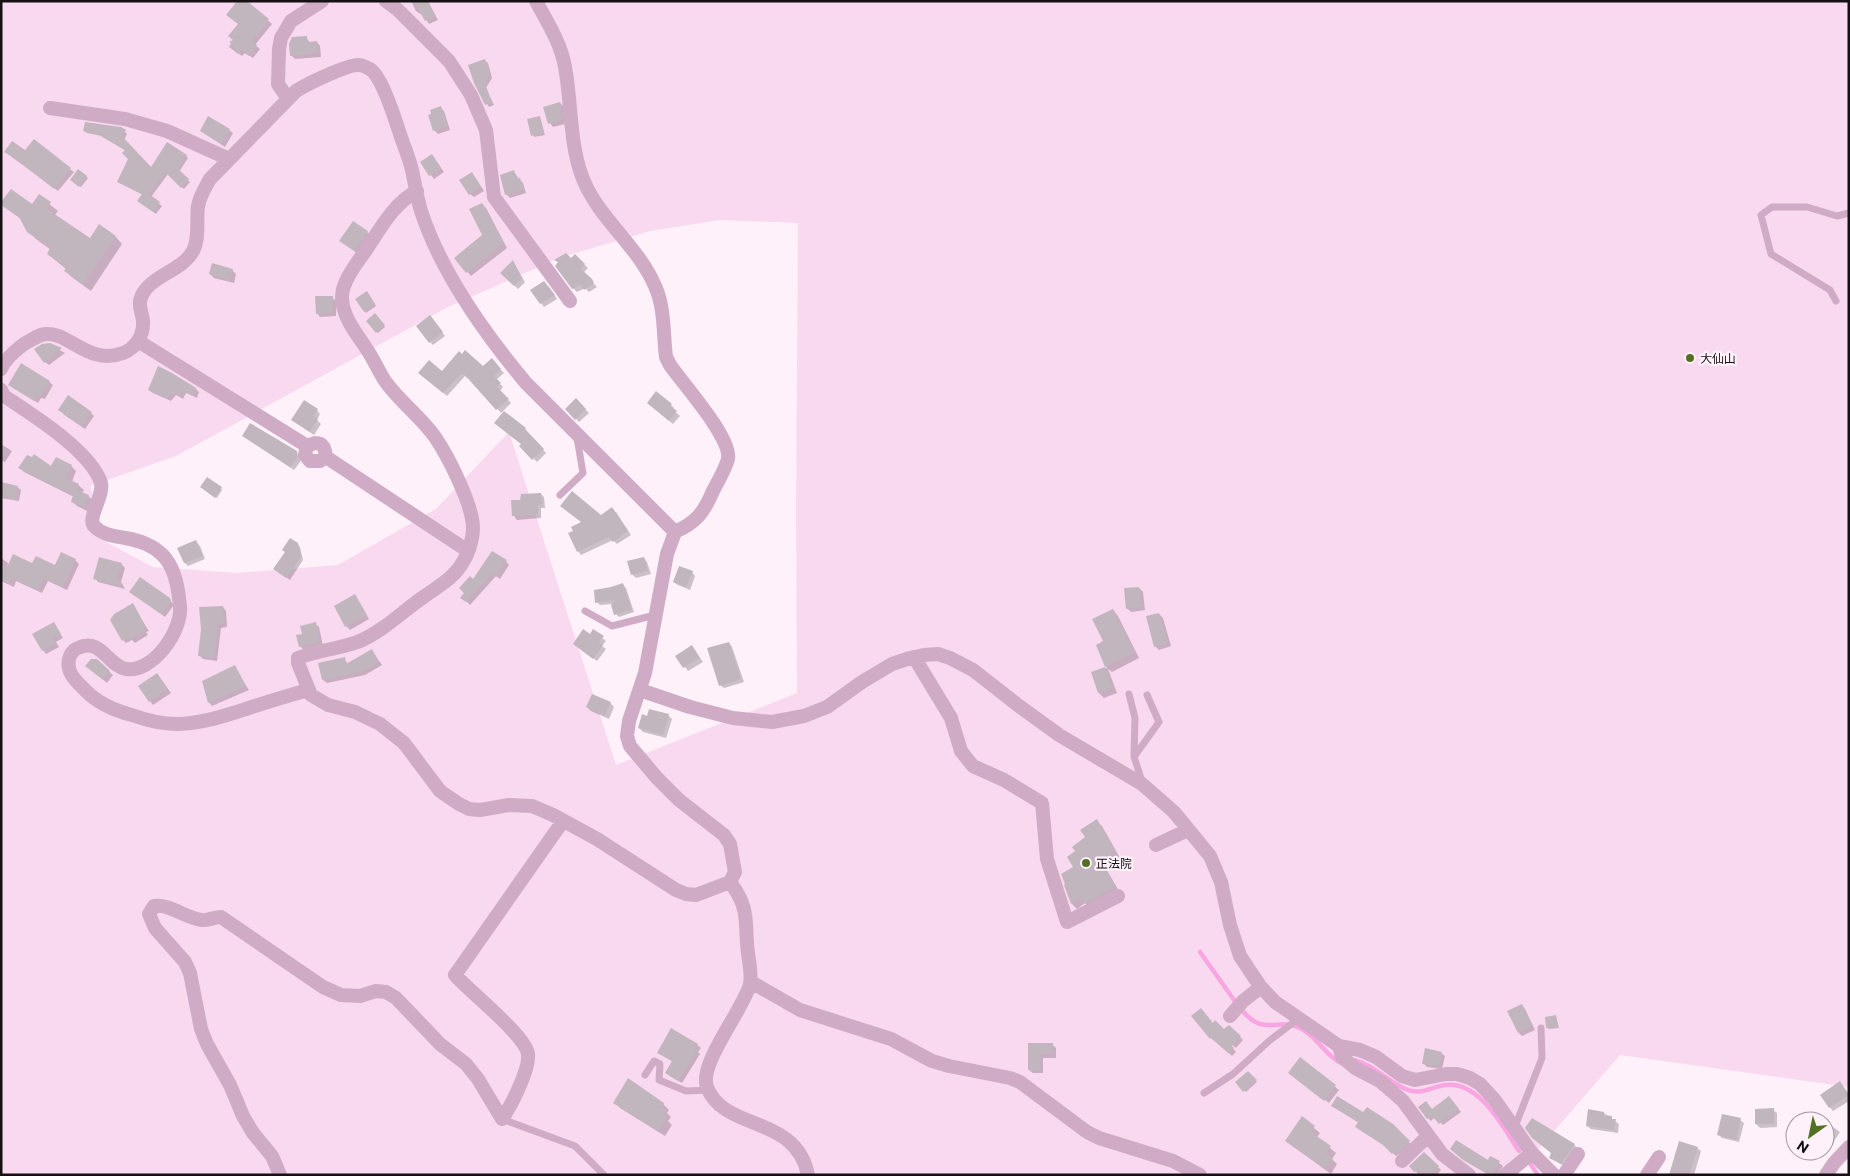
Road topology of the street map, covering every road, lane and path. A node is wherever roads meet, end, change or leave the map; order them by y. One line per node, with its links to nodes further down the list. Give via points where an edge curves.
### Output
1 (322, 1): 4 (street, via 291,21 281,38 278,84)
2 (386, 1): 10 (street, via 449,61 471,95 486,130 494,197)
3 (536, 1): 16 (street, via 558,42 565,66 574,142 583,181 655,286 661,304 666,357 727,446 728,458 701,514 690,525)
4 (288, 99): 6 (street); 7 (street, via 320,78 359,65 370,69 392,110)
5 (50, 108): 6 (street, via 125,119 167,130)
6 (229, 159): 11 (street, via 201,194 194,250 186,261 142,294 139,307 143,321)
7 (417, 190): 14 (street, via 421,210 440,254 471,308 521,377); 17 (street, via 398,205 353,270 343,289 343,308 385,381 434,436 446,456 462,489 473,527)
8 (1849, 213): 9 (lane, via 1837,216 1807,208 1772,207 1761,215 1771,254 1830,290)
9 (1836, 301)
10 (570, 302)
11 (138, 341): 12 (street, via 123,353 108,357 92,355 50,334 42,335 17,349); 17 (street, via 307,446 315,442 321,444 326,457)
12 (1, 369)
13 (1, 390): 21 (street, via 4,396 67,442 92,467 101,485 93,525 103,533 138,540 152,547 170,562 176,576 181,613 178,627 165,647 147,664 124,669 97,647 84,645 74,649 70,655 68,666 73,679 89,694 118,711 150,721 175,724 210,720)
14 (577, 435): 15 (lane, via 583,473); 16 (street)
15 (560, 495)
16 (675, 532): 19 (street, via 667,554)
17 (468, 551): 21 (street, via 464,562 442,584 384,627 361,641 298,658)
18 (585, 611): 19 (lane, via 612,626)
19 (655, 616): 22 (street)
20 (914, 657): 22 (street, via 892,664 827,707 804,716 772,722 732,718); 26 (street, via 938,654 973,670 1059,736); 31 (street, via 951,718 961,751 972,766 1004,780 1042,804 1047,859 1067,922)
21 (308, 690): 27 (street, via 319,701 380,724 404,743 440,791 459,804 480,810 509,804 532,806)
22 (640, 690): 30 (street, via 629,721 627,736 630,746 679,800 724,834 730,844 735,872)
23 (1129, 694): 25 (lane, via 1135,718)
24 (1147, 695): 25 (lane, via 1158,722)
25 (1134, 757): 26 (lane)
26 (1142, 784): 28 (street, via 1162,800)
27 (563, 821): 30 (street, via 686,894 696,895); 41 (street, via 455,975 524,1042 529,1056 526,1071)
28 (1188, 830): 29 (street); 33 (street, via 1217,869 1240,956)
29 (1156, 845)
30 (730, 882): 32 (street, via 740,896 745,912)
31 (1118, 896)
32 (750, 982): 39 (street, via 706,1073); 52 (street, via 800,1010 891,1039 932,1061 1020,1082 1087,1132 1173,1161)
33 (1261, 987): 34 (street); 35 (street)
34 (1230, 1016)
35 (1296, 1021): 37 (street); 40 (lane, via 1233,1074)
36 (1541, 1028): 42 (lane, via 1542,1058)
37 (1339, 1046): 42 (street, via 1360,1050 1402,1076 1415,1080 1446,1074 1470,1078 1488,1091); 43 (street, via 1342,1057 1380,1081 1403,1101)
38 (645, 1075): 39 (lane, via 654,1061 660,1064 659,1080 686,1091)
39 (708, 1090): 51 (street, via 730,1112 778,1132 792,1143)
40 (1204, 1092)
41 (502, 1119): 49 (street, via 466,1064 440,1044 396,998 376,991 360,996 341,995 323,987 221,917 204,921 164,905 154,906 149,914 155,928 185,962 190,973 207,1044 243,1116 272,1156); 50 (lane, via 575,1146)
42 (1514, 1129): 45 (street)
43 (1428, 1136): 48 (street); 53 (street, via 1442,1154)
44 (1849, 1147): 58 (street)
45 (1532, 1153): 54 (street); 55 (street)
46 (1578, 1154): 56 (street)
47 (1659, 1157): 57 (street)
48 (1402, 1161)
49 (280, 1175)
50 (604, 1175)
51 (808, 1175)
52 (1200, 1175)
53 (1469, 1175)
54 (1505, 1175)
55 (1554, 1175)
56 (1564, 1175)
57 (1647, 1175)
58 (1826, 1175)

